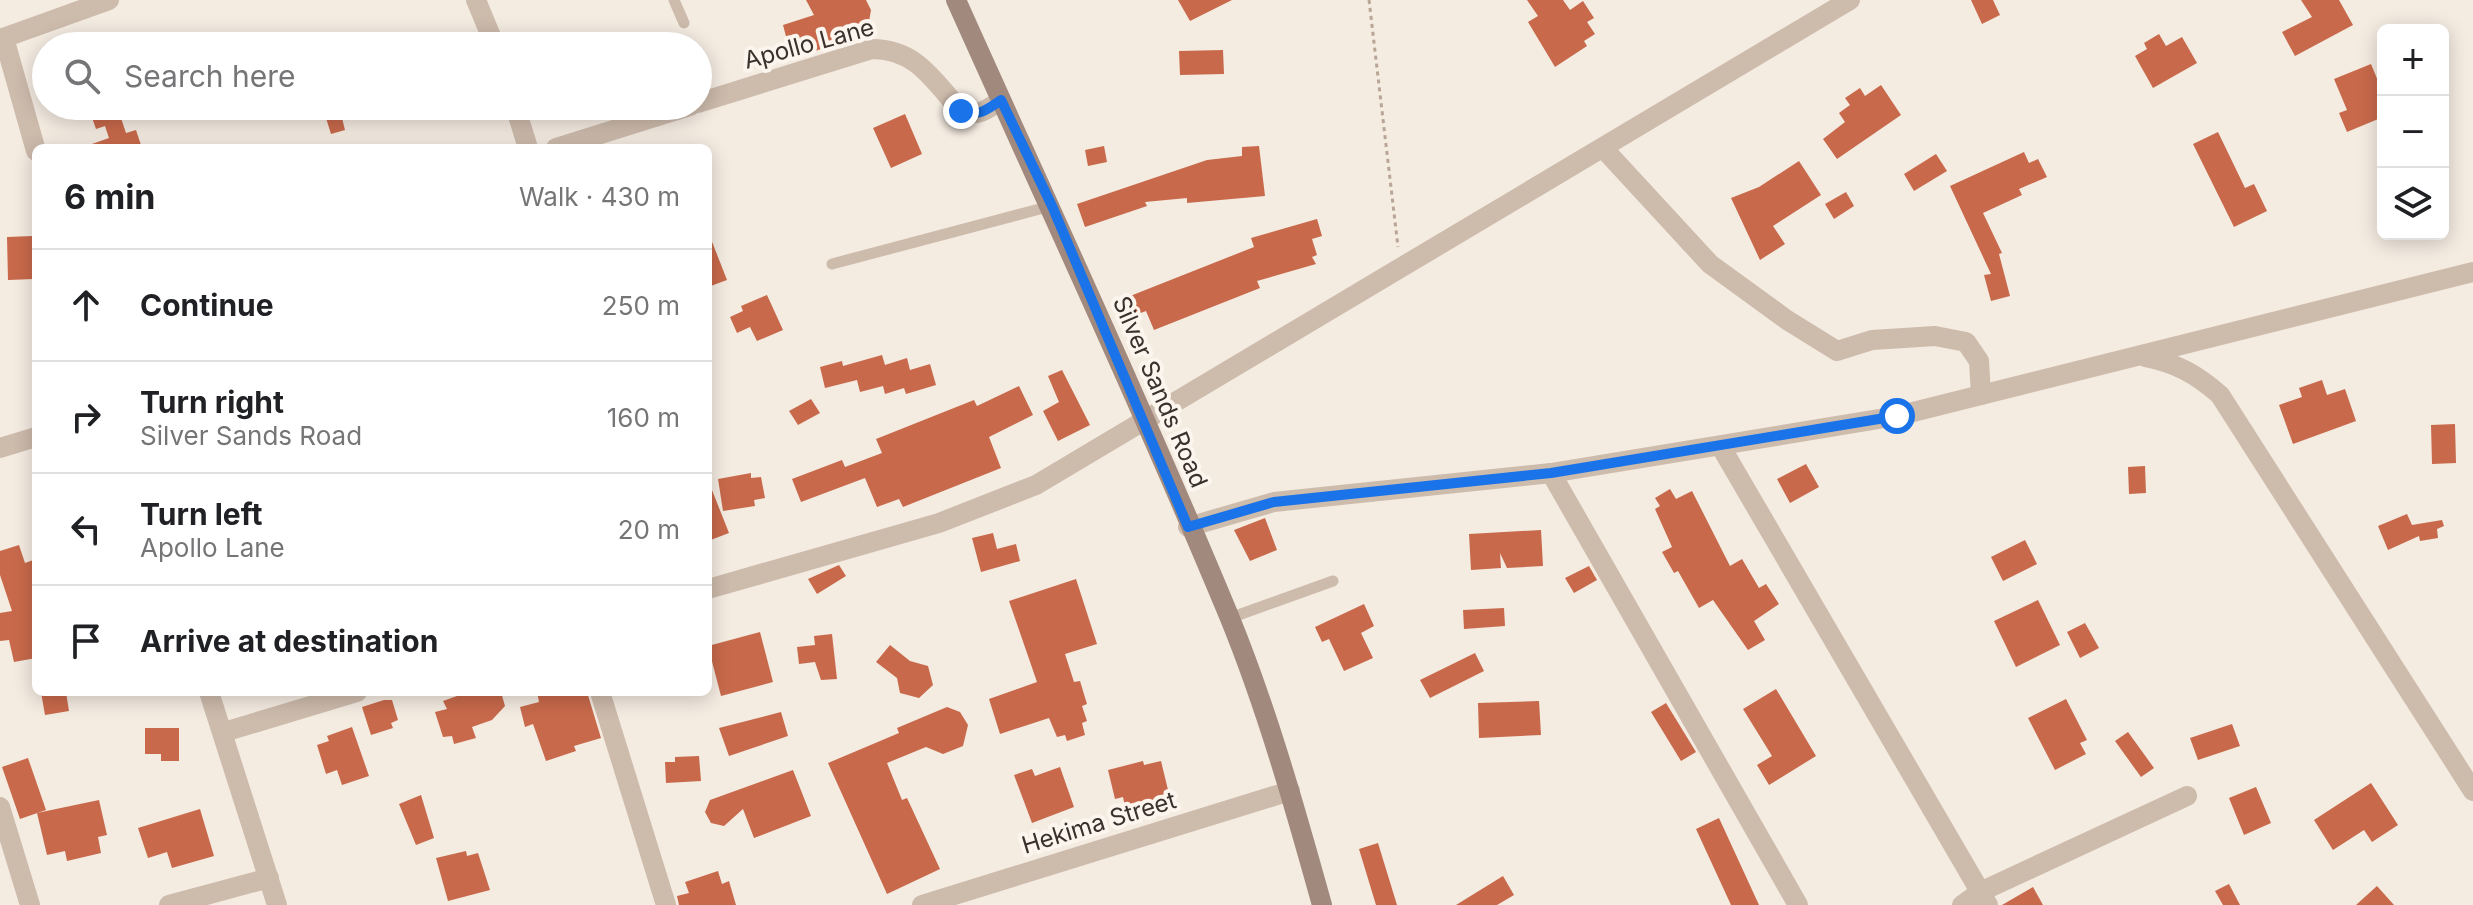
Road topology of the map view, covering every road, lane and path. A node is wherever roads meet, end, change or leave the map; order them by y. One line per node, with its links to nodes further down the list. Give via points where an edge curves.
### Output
1 (109, 0): 7 (street)
2 (476, 0): 9 (street)
3 (674, 0): 8 (lane)
4 (956, 0): 12 (street, Silver Sands Road)
5 (1369, 0): 21 (path)
6 (1850, 0): 18 (street)
7 (65, 6): 10 (street)
8 (684, 23)
9 (489, 32)
10 (2, 39): 15 (street)
11 (712, 99): 12 (street, Apollo Lane, via 872,49 893,49 910,56 961,111 985,112)
12 (1001, 100): 19 (street, Silver Sands Road)
13 (519, 120): 16 (street)
14 (645, 120): 17 (street)
15 (34, 144)
16 (527, 144)
17 (569, 144)
18 (1603, 148): 21 (street); 24 (street, via 1710,264 1787,320 1837,351 1872,340 1935,336 1966,342 1979,361)
19 (1052, 206): 20 (lane); 25 (street, Silver Sands Road)
20 (832, 264)
21 (1400, 269): 25 (street)
22 (2473, 272): 23 (street)
23 (2139, 356): 24 (street); 39 (street, via 2197,375 2220,395)
24 (1981, 395): 27 (street, via 1897,416)
25 (1145, 421): 30 (street, Silver Sands Road); 32 (street, via 1023,491 939,523)
26 (32, 438): 28 (street)
27 (1721, 447): 29 (street); 43 (street)
28 (0, 448)
29 (1551, 473): 30 (street, via 1274,502); 50 (street)
30 (1188, 527): 33 (street, Silver Sands Road)
31 (1333, 581): 33 (lane)
32 (712, 588)
33 (1230, 618): 38 (street, Silver Sands Road)
34 (210, 696): 37 (street)
35 (344, 696): 37 (street)
36 (601, 696): 47 (street)
37 (224, 732): 42 (street)
38 (1290, 791): 48 (street, Hekima Street); 49 (street, Silver Sands Road)
39 (2473, 791)
40 (2187, 796): 43 (street)
41 (0, 807): 44 (street)
42 (269, 878): 45 (street); 46 (street)
43 (1984, 898): 51 (street)
44 (30, 905)
45 (169, 905)
46 (277, 905)
47 (666, 905)
48 (922, 905)
49 (1322, 905)
50 (1798, 905)
51 (1962, 905)

